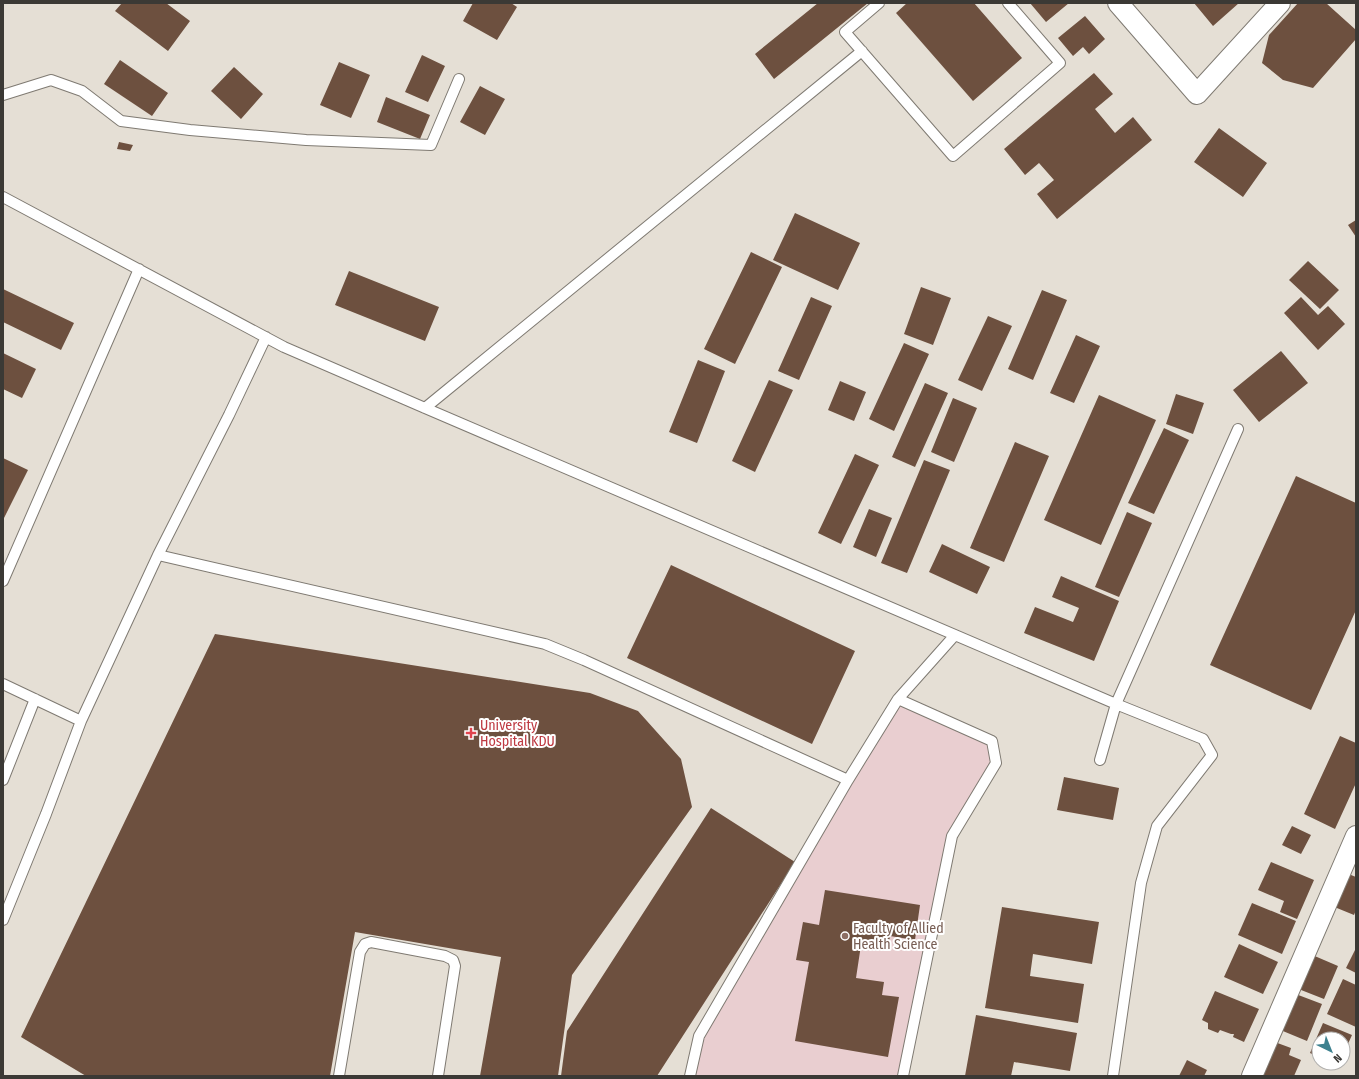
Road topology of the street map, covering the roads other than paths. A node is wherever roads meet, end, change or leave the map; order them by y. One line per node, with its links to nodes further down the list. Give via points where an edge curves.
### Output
1 (879, 3): 5 (lane, via 845,32)
2 (1008, 3): 5 (lane, via 1060,63 953,156)
3 (1118, 3): 4 (street, via 1197,94)
4 (1280, 3)
5 (862, 51): 11 (lane)
6 (459, 79): 7 (lane, via 431,145 306,140 121,121 82,91 51,80)
7 (3, 95)
8 (3, 197): 9 (lane)
9 (139, 269): 10 (lane); 14 (lane)
10 (266, 337): 11 (lane); 13 (lane)
11 (425, 408): 15 (lane)
12 (1238, 429): 19 (lane)
13 (158, 555): 20 (lane); 23 (lane, via 545,644)
14 (3, 581)
15 (955, 635): 18 (lane); 19 (lane)
16 (3, 684): 17 (lane)
17 (35, 699): 20 (lane); 22 (lane)
18 (898, 699): 23 (lane); 29 (lane, via 992,741 996,763 952,836)
19 (1116, 704): 21 (lane); 30 (lane, via 1203,738 1212,755 1157,826 1141,883)
20 (81, 721): 25 (lane)
21 (1100, 760)
22 (3, 780)
23 (848, 780): 28 (lane, via 699,1036)
24 (1356, 836): 31 (street)
25 (3, 920)
26 (339, 1076): 27 (lane, via 360,952 365,944 371,942 445,956 452,960 455,966)
27 (438, 1076)
28 (690, 1076)
29 (903, 1076)
30 (1113, 1076)
31 (1252, 1076)

